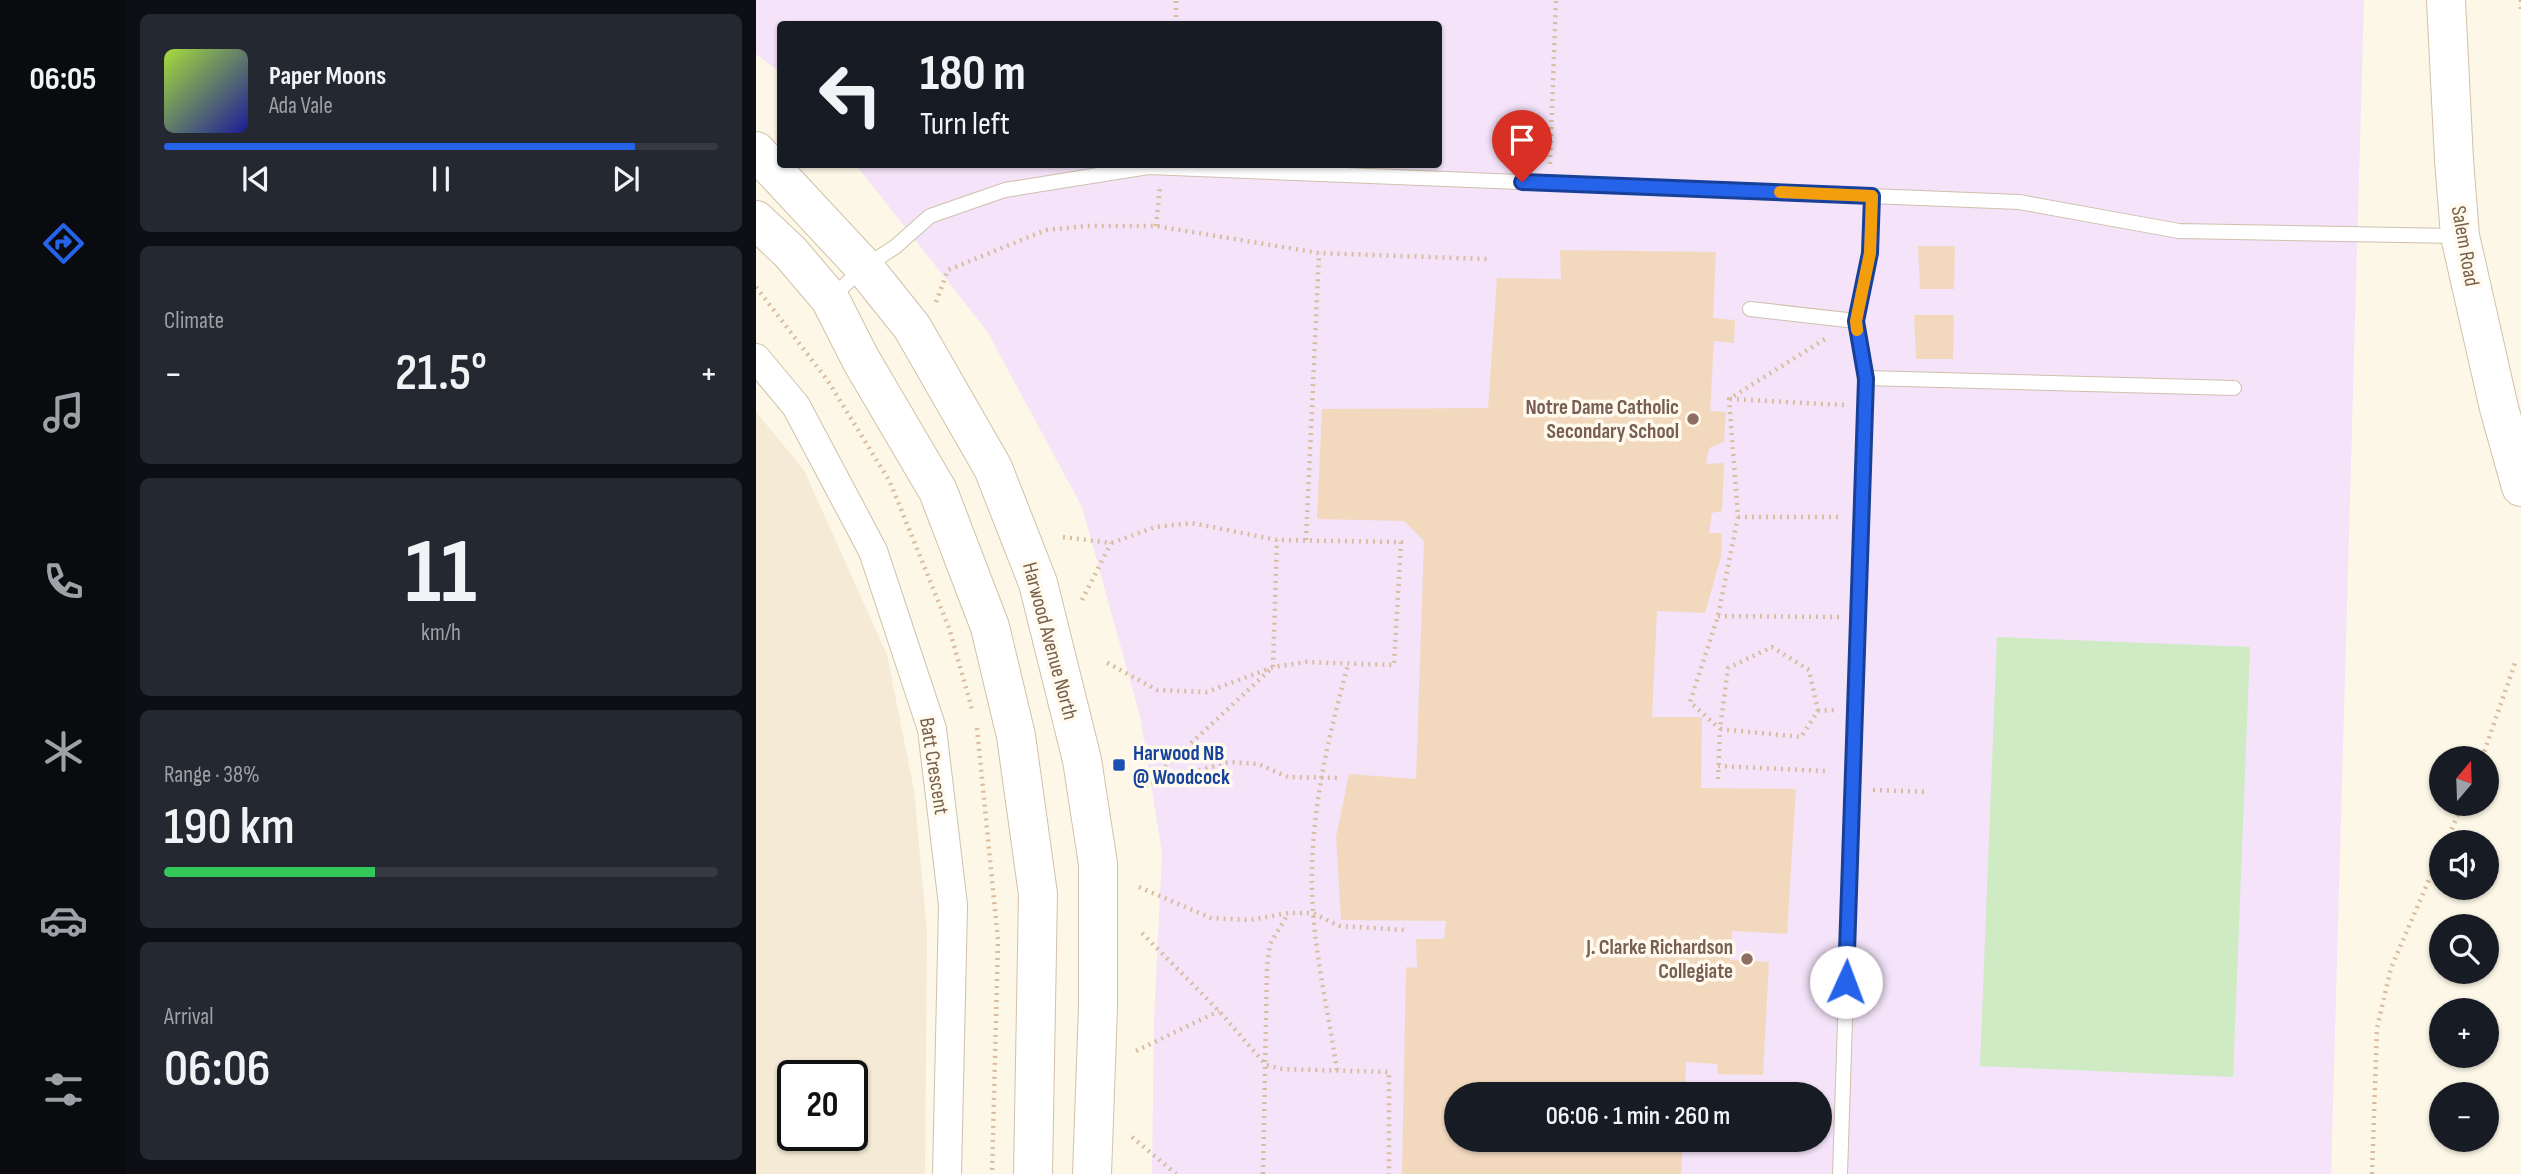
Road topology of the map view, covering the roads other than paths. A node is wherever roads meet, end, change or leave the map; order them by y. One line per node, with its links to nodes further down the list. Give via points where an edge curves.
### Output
1 (2446, 0): 7 (main road, Salem Road)
2 (756, 151): 8 (main road, Harwood Avenue North)
3 (1141, 168): 8 (lane, via 1005,190 930,216)
4 (1186, 168): 5 (lane)
5 (1872, 196): 7 (lane, via 2019,202 2179,231); 11 (lane, via 1870,253)
6 (756, 220): 9 (main road, via 790,251)
7 (2460, 236): 15 (main road, Salem Road)
8 (864, 267): 9 (lane); 18 (main road, Harwood Avenue North, via 912,327 993,468 1038,583 1082,760 1098,864)
9 (830, 299): 17 (main road, via 938,491 990,627 1016,736 1038,894)
10 (1750, 309): 11 (lane)
11 (1856, 321): 13 (lane)
12 (756, 358): 16 (street, Batt Crescent, via 796,406 873,551 932,730 953,905)
13 (1866, 379): 14 (lane); 19 (lane)
14 (2234, 388)
15 (2521, 487)
16 (947, 1174)
17 (1033, 1174)
18 (1093, 1174)
19 (1840, 1174)

